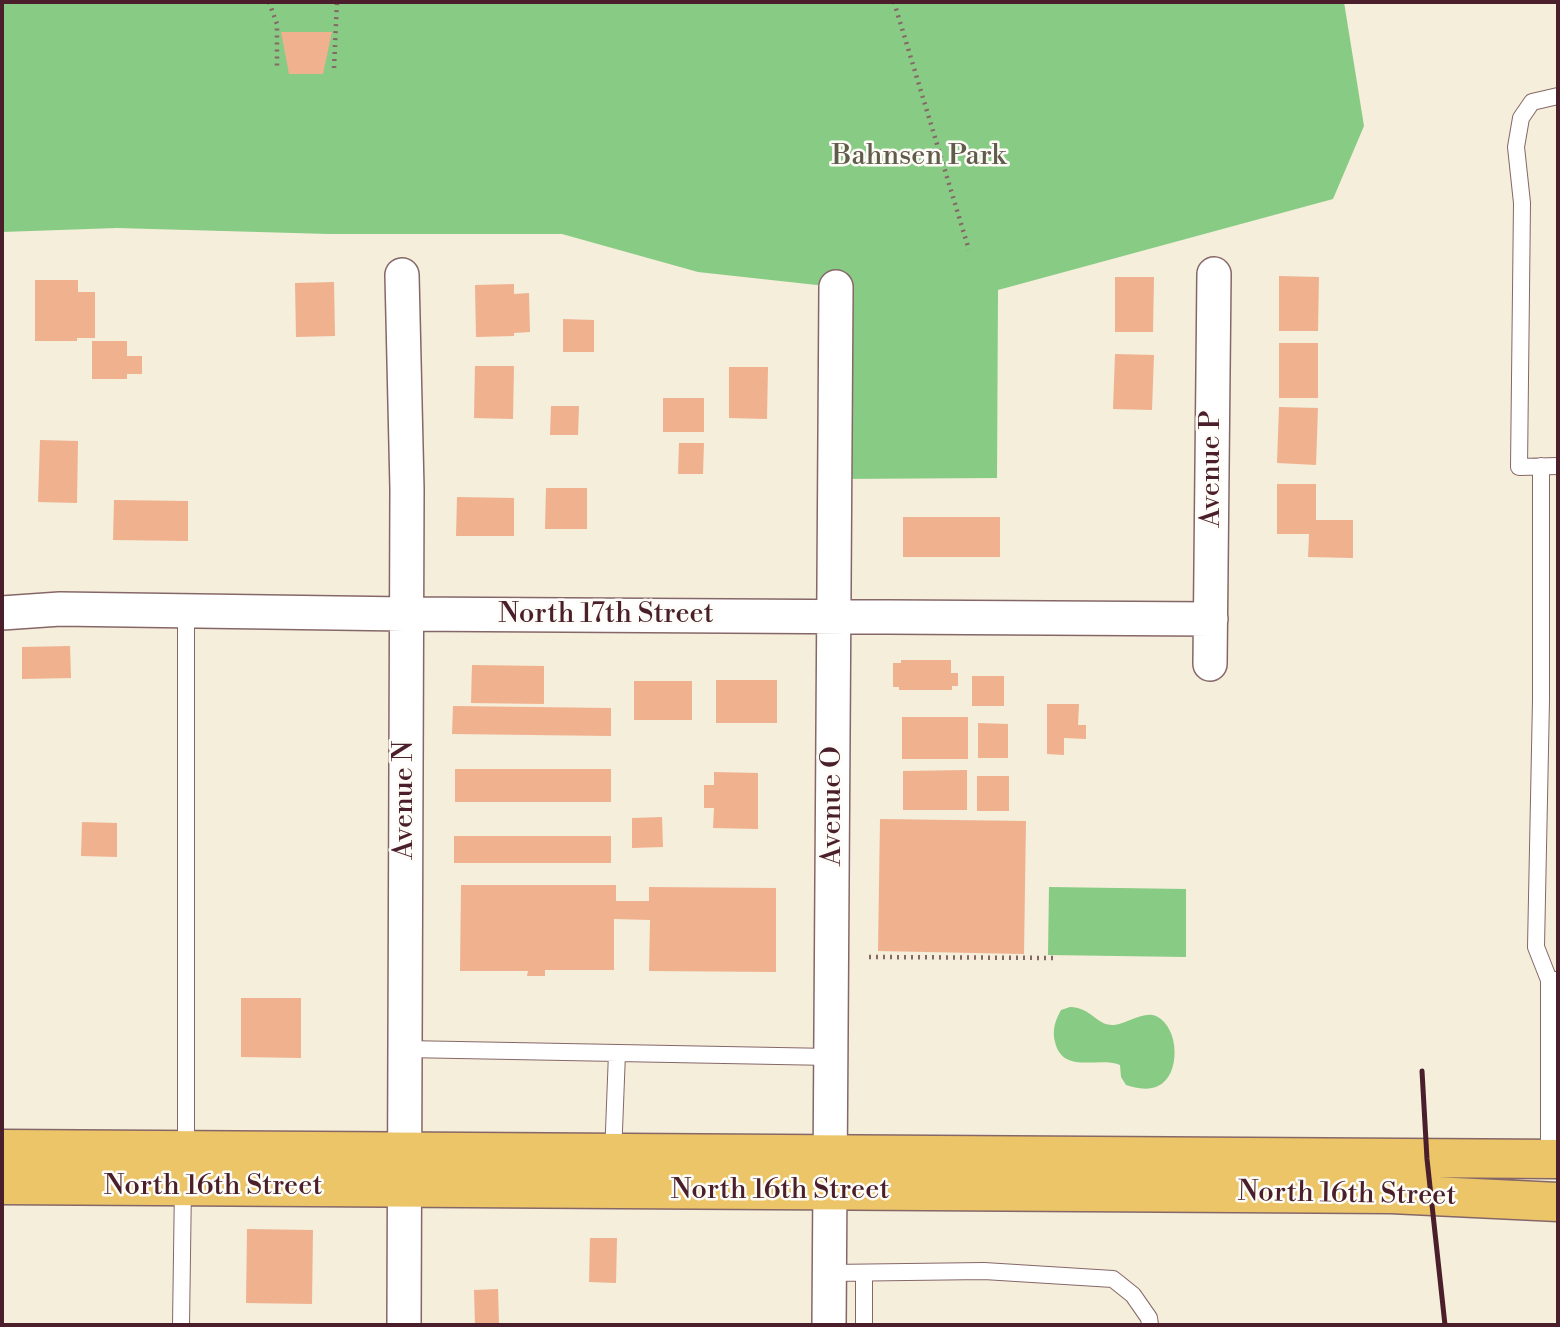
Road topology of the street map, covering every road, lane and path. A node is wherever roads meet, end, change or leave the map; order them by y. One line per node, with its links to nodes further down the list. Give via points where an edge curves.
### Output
1 (270, 2): 5 (path, via 277,24)
2 (337, 2): 4 (path)
3 (894, 2): 7 (path)
4 (334, 68)
5 (276, 69)
6 (1558, 96): 11 (lane, via 1532,102 1521,118 1516,146 1522,203 1519,467)
7 (970, 250)
8 (1214, 274): 17 (street, Avenue P)
9 (402, 275): 15 (street, Avenue N)
10 (836, 287): 16 (street, Avenue O)
11 (1541, 466): 12 (lane); 21 (lane, via 1536,947)
12 (1558, 466)
13 (186, 611): 14 (street, North 17th Street); 15 (street, North 17th Street); 27 (lane)
14 (2, 613)
15 (405, 614): 16 (street, North 17th Street); 22 (street, Avenue N)
16 (835, 616): 17 (street, North 17th Street); 24 (street, Avenue O)
17 (1211, 619): 18 (street, Avenue P)
18 (1210, 664)
19 (869, 957): 20 (path)
20 (1056, 958)
21 (1553, 980): 26 (lane)
22 (405, 1049): 23 (lane); 28 (street, Avenue N)
23 (617, 1053): 24 (lane); 29 (lane)
24 (831, 1057): 30 (street, Avenue O)
25 (2, 1149): 27 (main road, North 16th Street)
26 (1554, 1159): 30 (main road, North 16th Street)
27 (184, 1169): 28 (main road, North 16th Street); 31 (main road, North 16th Street); 35 (lane)
28 (405, 1170): 29 (main road, North 16th Street); 36 (street, Avenue N)
29 (612, 1171): 30 (main road, North 16th Street)
30 (830, 1173): 32 (main road, North 16th Street); 33 (street, Avenue O)
31 (2, 1185)
32 (1558, 1202)
33 (830, 1273): 34 (lane); 37 (street, Avenue O)
34 (864, 1273): 38 (lane); 39 (lane, via 984,1271 1113,1279 1133,1295)
35 (181, 1325)
36 (404, 1325)
37 (829, 1325)
38 (864, 1325)
39 (1150, 1325)

